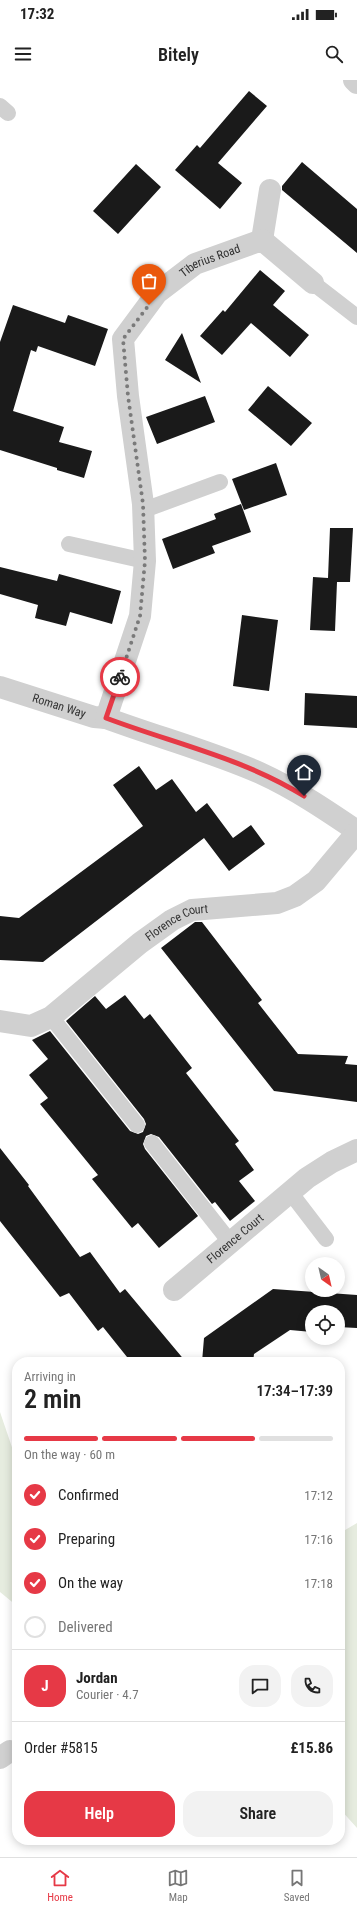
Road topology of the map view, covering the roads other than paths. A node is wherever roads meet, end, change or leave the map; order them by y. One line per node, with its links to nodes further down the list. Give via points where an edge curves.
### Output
1 (354, 80): 2 (street)
2 (357, 83)
3 (270, 190): 4 (street)
4 (262, 240): 5 (street); 8 (street, Tiberius Road, via 195,264 157,293 123,339)
5 (313, 283): 6 (lane)
6 (357, 317)
7 (220, 482): 8 (lane)
8 (144, 510): 10 (street, Tiberius Road)
9 (69, 544): 10 (lane)
10 (145, 561): 12 (street, Tiberius Road, via 140,616)
11 (0, 687): 12 (street, Roman Way, via 94,717)
12 (106, 718): 13 (street, Roman Way, via 260,773 292,788)
13 (357, 832): 14 (street, Florence Court, via 316,881 295,896 277,903 192,910 172,920 140,943)
14 (51, 1017): 15 (street, Florence Court, via 31,1026); 16 (lane)
15 (0, 1022)
16 (137, 1125)
17 (152, 1143): 21 (lane)
18 (357, 1150): 19 (street, Florence Court, via 332,1162)
19 (290, 1192): 20 (lane); 21 (street, Florence Court)
20 (326, 1239)
21 (230, 1242): 22 (street, Florence Court)
22 (174, 1290)

